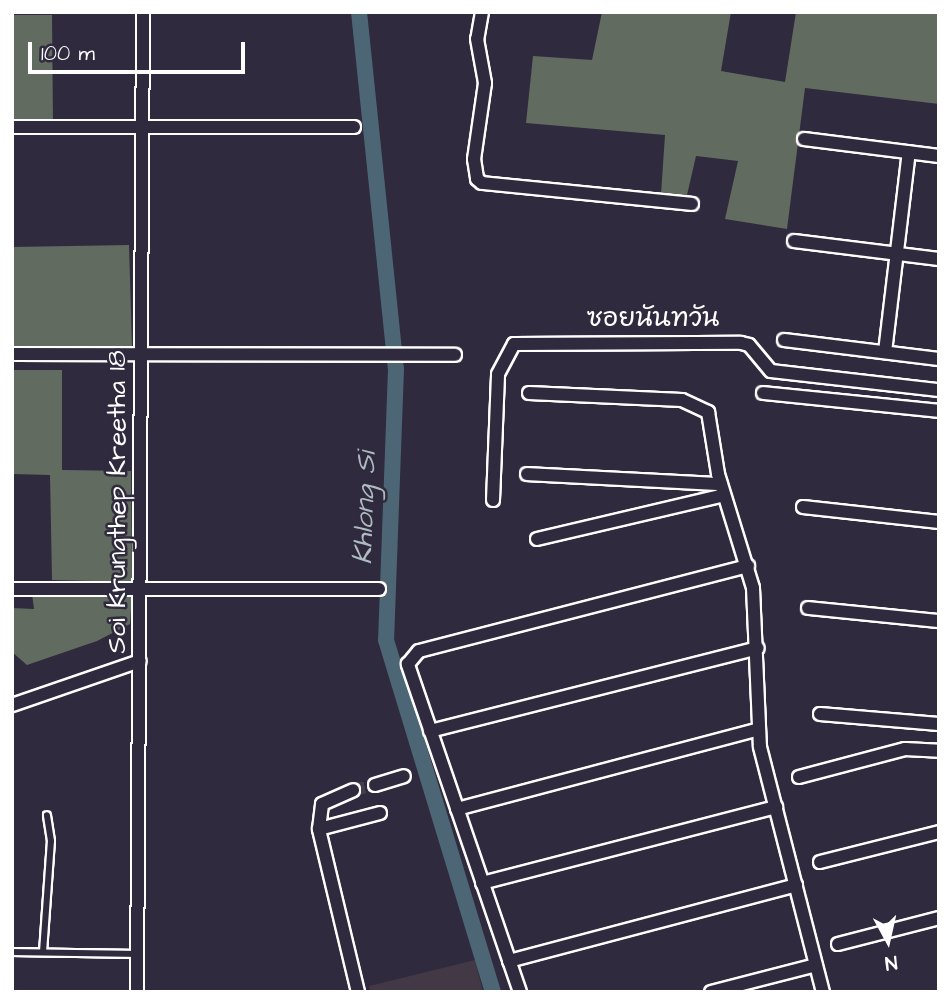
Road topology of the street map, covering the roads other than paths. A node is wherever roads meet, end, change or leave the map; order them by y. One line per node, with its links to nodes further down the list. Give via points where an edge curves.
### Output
1 (144, 12): 3 (street, Soi Krungthep Kreetha 18)
2 (482, 12): 9 (street, via 477,39 485,83 474,159 477,179)
3 (143, 125): 4 (street); 5 (street); 15 (street, Soi Krungthep Kreetha 18)
4 (12, 127)
5 (354, 127)
6 (804, 139): 7 (street)
7 (909, 152): 8 (street); 11 (street)
8 (939, 156)
9 (692, 205)
10 (794, 241): 11 (street)
11 (897, 254): 12 (street); 14 (street)
12 (939, 259)
13 (784, 341): 14 (street)
14 (885, 352): 18 (street)
15 (142, 353): 16 (street); 17 (street); 30 (street, Soi Krungthep Kreetha 18)
16 (12, 354)
17 (455, 355)
18 (939, 359)
19 (939, 390): 25 (street, ซอยนันทวัน, via 771,371 749,345 741,343 526,341 514,344 505,354 498,374)
20 (529, 393): 24 (street, via 698,404 713,425)
21 (763, 393): 22 (street)
22 (939, 411)
23 (527, 474): 24 (street)
24 (723, 489): 28 (street); 29 (street)
25 (493, 500)
26 (803, 507): 27 (street)
27 (939, 522)
28 (537, 539)
29 (747, 566): 35 (street); 41 (street, via 419,651 408,664 409,672)
30 (141, 588): 31 (street); 32 (street); 36 (street, Soi Krungthep Kreetha 18)
31 (12, 589)
32 (379, 589)
33 (808, 608): 34 (street)
34 (939, 621)
35 (758, 648): 40 (street); 41 (street)
36 (140, 661): 37 (street); 60 (street, Soi Krungthep Kreetha 18)
37 (12, 705)
38 (820, 714): 39 (street)
39 (939, 724)
40 (757, 730): 47 (street); 48 (street)
41 (430, 731): 48 (street)
42 (939, 751): 44 (street, via 905,749)
43 (404, 776): 45 (street)
44 (799, 777)
45 (375, 785)
46 (353, 790): 51 (street, via 322,804)
47 (776, 807): 54 (street); 55 (street)
48 (457, 809): 54 (street)
49 (380, 814): 51 (street)
50 (47, 815): 59 (lane, via 51,841)
51 (319, 829): 64 (street)
52 (939, 832): 53 (street)
53 (820, 862)
54 (482, 883): 61 (street)
55 (796, 885): 61 (street); 62 (street)
56 (939, 918): 57 (street)
57 (838, 944)
58 (14, 952): 59 (lane)
59 (43, 952): 60 (lane)
60 (139, 954): 63 (street, Soi Krungthep Kreetha 18)
61 (509, 961): 65 (street)
62 (816, 965): 66 (street); 67 (street)
63 (138, 992)
64 (358, 992)
65 (520, 992)
66 (711, 992)
67 (823, 992)

